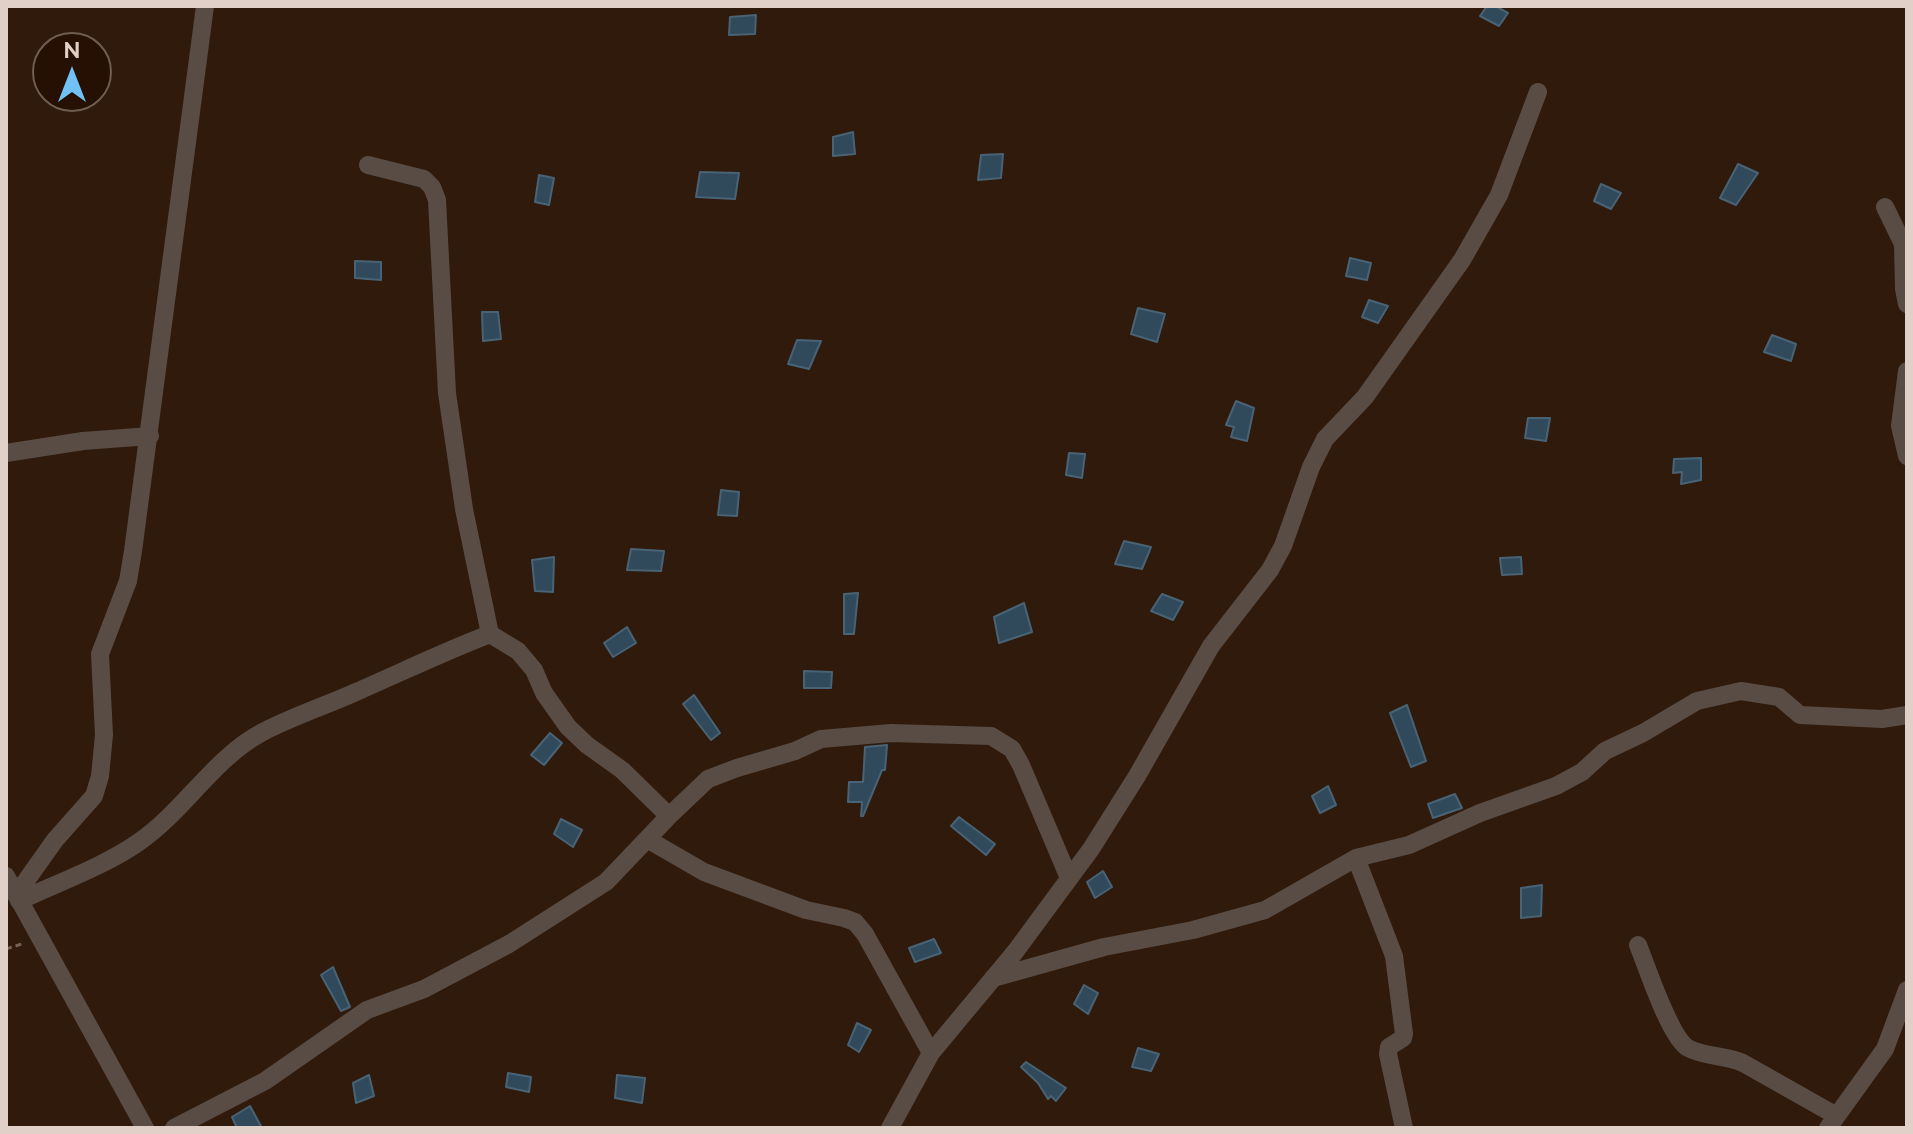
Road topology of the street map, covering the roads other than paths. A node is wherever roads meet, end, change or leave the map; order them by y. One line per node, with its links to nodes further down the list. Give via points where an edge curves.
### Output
1 (205, 6): 7 (street)
2 (1538, 92): 16 (street, via 1499,195 1462,260 1365,397 1325,439 1270,570 1211,646 1137,776)
3 (368, 165): 10 (street, via 424,179 437,200 447,393)
4 (1885, 207): 5 (street, via 1903,244)
5 (1907, 304)
6 (1907, 371): 9 (street, via 1900,426)
7 (150, 436): 8 (street); 17 (street, via 128,581 100,654 100,776 94,796 55,840)
8 (6, 453)
9 (1907, 456)
10 (490, 634): 12 (street, via 518,651 534,670 568,727); 17 (street, via 261,733 140,841)
11 (1907, 715): 14 (street, via 1800,715 1779,697 1741,691 1697,701 1605,751 1556,786 1409,845)
12 (669, 816): 13 (street); 16 (street, via 708,779 821,739 891,733 991,736 1012,749 1021,765)
13 (647, 839): 21 (street, via 704,872 806,910 855,922); 24 (street, via 606,882 509,944 424,989 367,1010 265,1081)
14 (1356, 858): 19 (street, via 1265,910); 26 (street, via 1394,956 1404,1034 1388,1054)
15 (6, 876): 17 (street)
16 (1069, 878): 19 (street)
17 (18, 898): 23 (street)
18 (1638, 945): 22 (street, via 1683,1046 1743,1063)
19 (993, 978): 21 (street)
20 (1907, 990): 22 (street, via 1885,1049)
21 (931, 1053): 25 (street)
22 (1831, 1121)
23 (145, 1128)
24 (174, 1128)
25 (890, 1128)
26 (1404, 1128)

